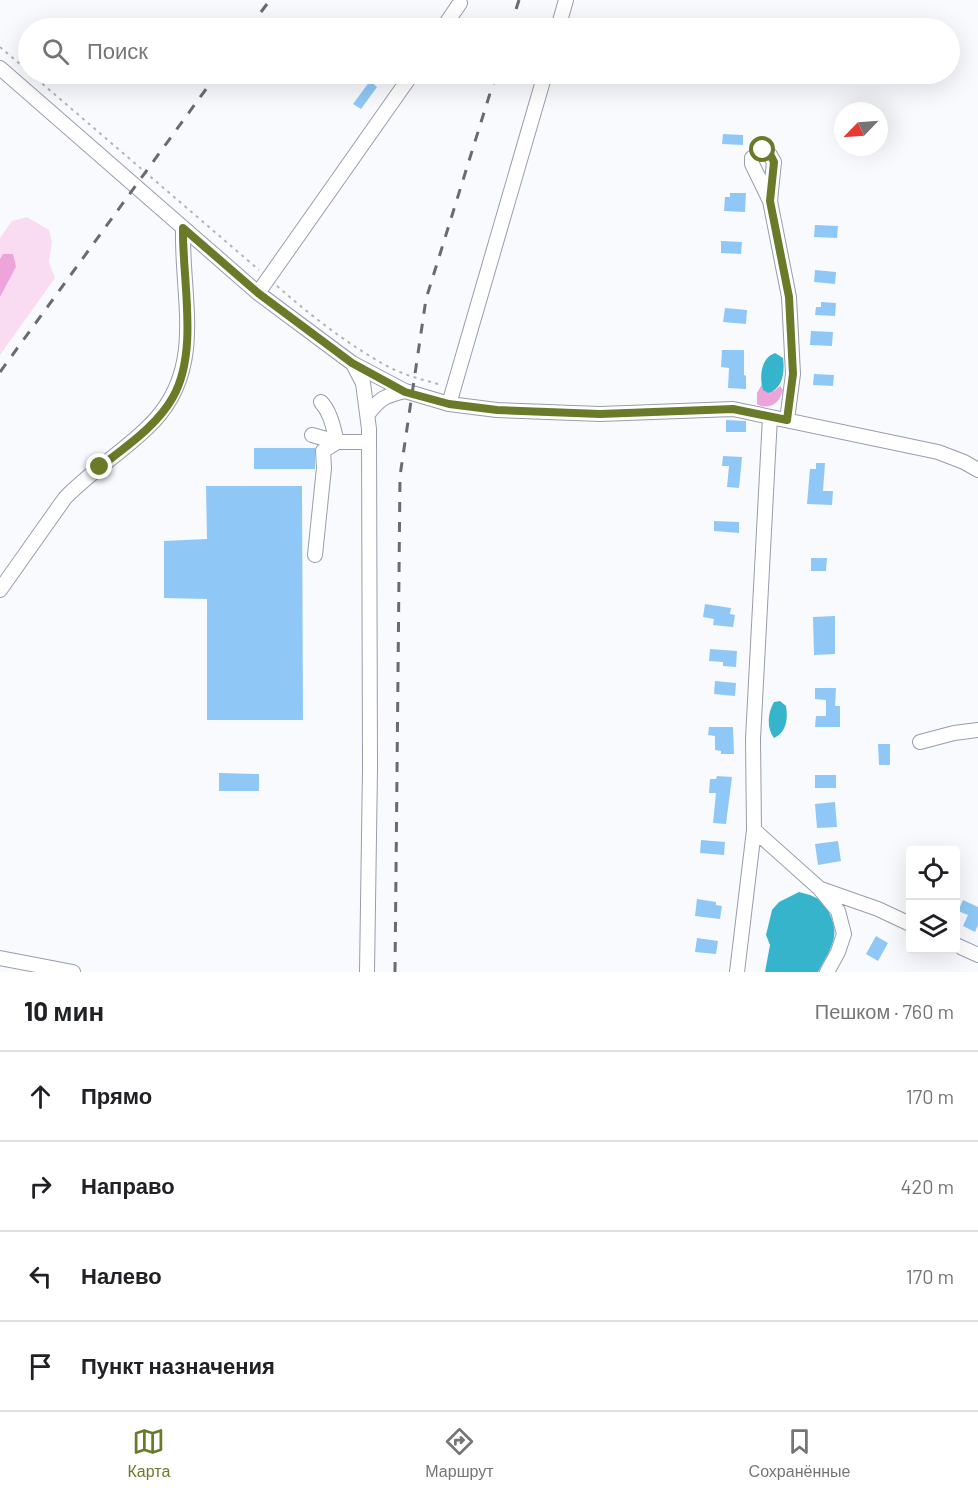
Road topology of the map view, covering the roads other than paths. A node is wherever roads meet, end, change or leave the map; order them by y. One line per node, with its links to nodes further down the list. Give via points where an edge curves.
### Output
1 (566, 0): 4 (street)
2 (460, 3): 3 (street)
3 (450, 18)
4 (561, 18)
5 (0, 68): 6 (street)
6 (18, 84)
7 (18, 84): 11 (street)
8 (405, 84): 12 (street)
9 (542, 84): 16 (street)
10 (770, 201): 19 (street, via 789,297 793,374)
11 (183, 228): 12 (street); 25 (street, via 188,311 181,375 174,396 146,429 65,498)
12 (258, 293): 13 (street)
13 (352, 363): 14 (street); 17 (street, via 363,383)
14 (405, 392): 16 (street); 17 (street, via 378,401)
15 (321, 402): 21 (street, via 331,417)
16 (449, 404): 18 (street, via 600,414 733,409)
17 (368, 414): 22 (street)
18 (770, 417): 19 (street); 30 (street, via 753,739)
19 (787, 420): 23 (street, via 938,452)
20 (312, 435): 21 (street)
21 (337, 442): 22 (street); 24 (street, via 323,452)
22 (369, 442): 29 (street)
23 (978, 470)
24 (315, 555)
25 (0, 590)
26 (978, 730): 27 (street)
27 (920, 742)
28 (356, 767): 29 (street)
29 (370, 768): 37 (street)
30 (754, 830): 31 (street); 38 (street)
31 (819, 888): 32 (street); 39 (street, via 838,911 844,934)
32 (906, 922)
33 (960, 947): 34 (street)
34 (978, 955)
35 (0, 958): 36 (street)
36 (73, 972)
37 (367, 972)
38 (737, 972)
39 (828, 972)

